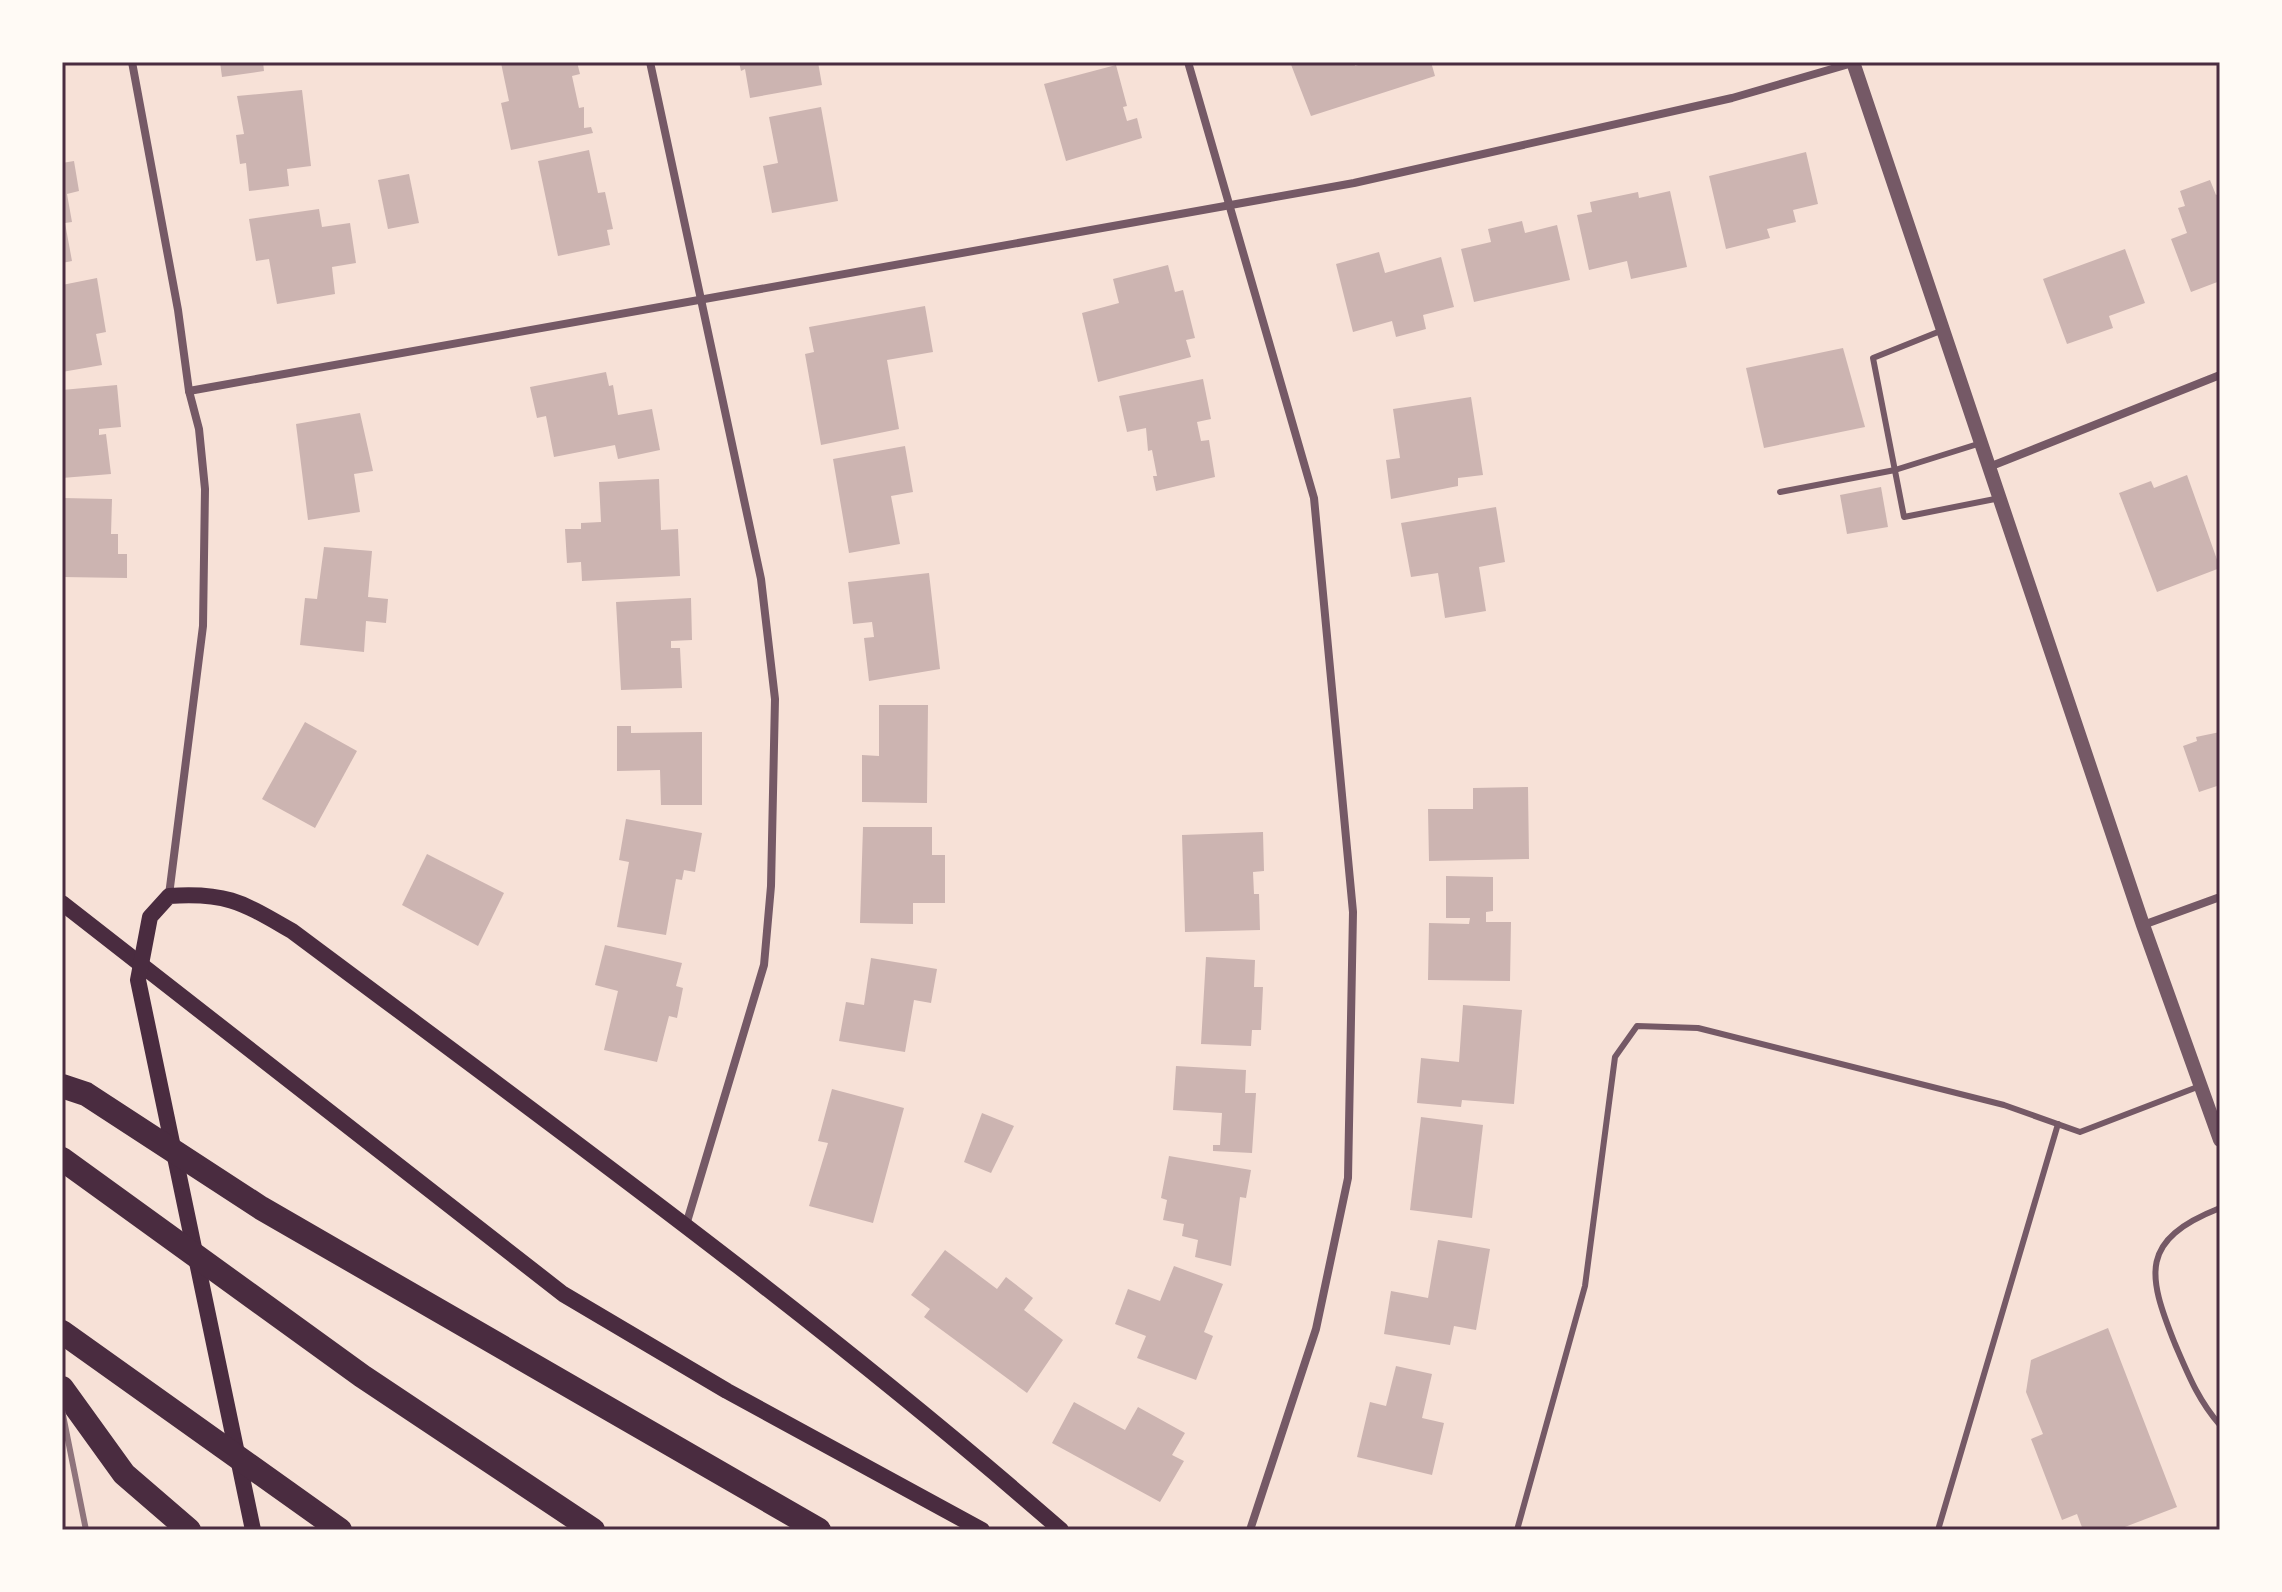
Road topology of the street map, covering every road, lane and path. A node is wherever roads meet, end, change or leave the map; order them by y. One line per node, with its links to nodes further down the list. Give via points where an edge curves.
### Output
1 (132, 62): 9 (street)
2 (650, 62): 6 (street)
3 (1188, 62): 5 (street)
4 (1854, 63): 5 (street, via 1732,98 1369,180); 7 (street)
5 (1227, 204): 6 (street); 36 (street, via 1314,498 1353,912 1348,1178 1316,1329)
6 (701, 297): 9 (street); 25 (street, via 761,579 775,699 764,965)
7 (1943, 330): 10 (street); 12 (lane, via 1873,358)
8 (2220, 375): 11 (street)
9 (189, 391): 15 (street, via 205,489 204,612)
10 (1981, 443): 11 (street); 12 (lane)
11 (1989, 467): 14 (street)
12 (1895, 470): 13 (lane); 14 (lane, via 1904,517)
13 (1780, 492)
14 (2000, 498): 18 (street)
15 (169, 896): 25 (main road, via 205,893 239,900 292,931); 30 (main road, via 150,917 138,980)
16 (2220, 897): 18 (street)
17 (62, 903): 34 (main road, via 563,1294 727,1391)
18 (2143, 925): 20 (street)
19 (62, 1086): 33 (highway, via 86,1094 261,1208)
20 (2200, 1086): 21 (lane, via 2080,1132); 22 (street)
21 (2058, 1124): 37 (lane, via 2004,1105 1698,1028 1637,1026 1615,1057 1585,1286); 38 (lane)
22 (2220, 1140)
23 (62, 1159): 32 (highway, via 349,1367)
24 (2220, 1208): 28 (lane, via 2176,1230 2153,1272 2156,1297 2189,1379)
25 (686, 1225): 35 (main road, via 928,1414)
26 (62, 1332): 31 (highway)
27 (62, 1388): 29 (highway, via 124,1474)
28 (2220, 1425)
29 (189, 1530)
30 (253, 1530)
31 (340, 1530)
32 (593, 1530)
33 (819, 1530)
34 (982, 1530)
35 (1061, 1530)
36 (1250, 1530)
37 (1517, 1530)
38 (1938, 1530)

